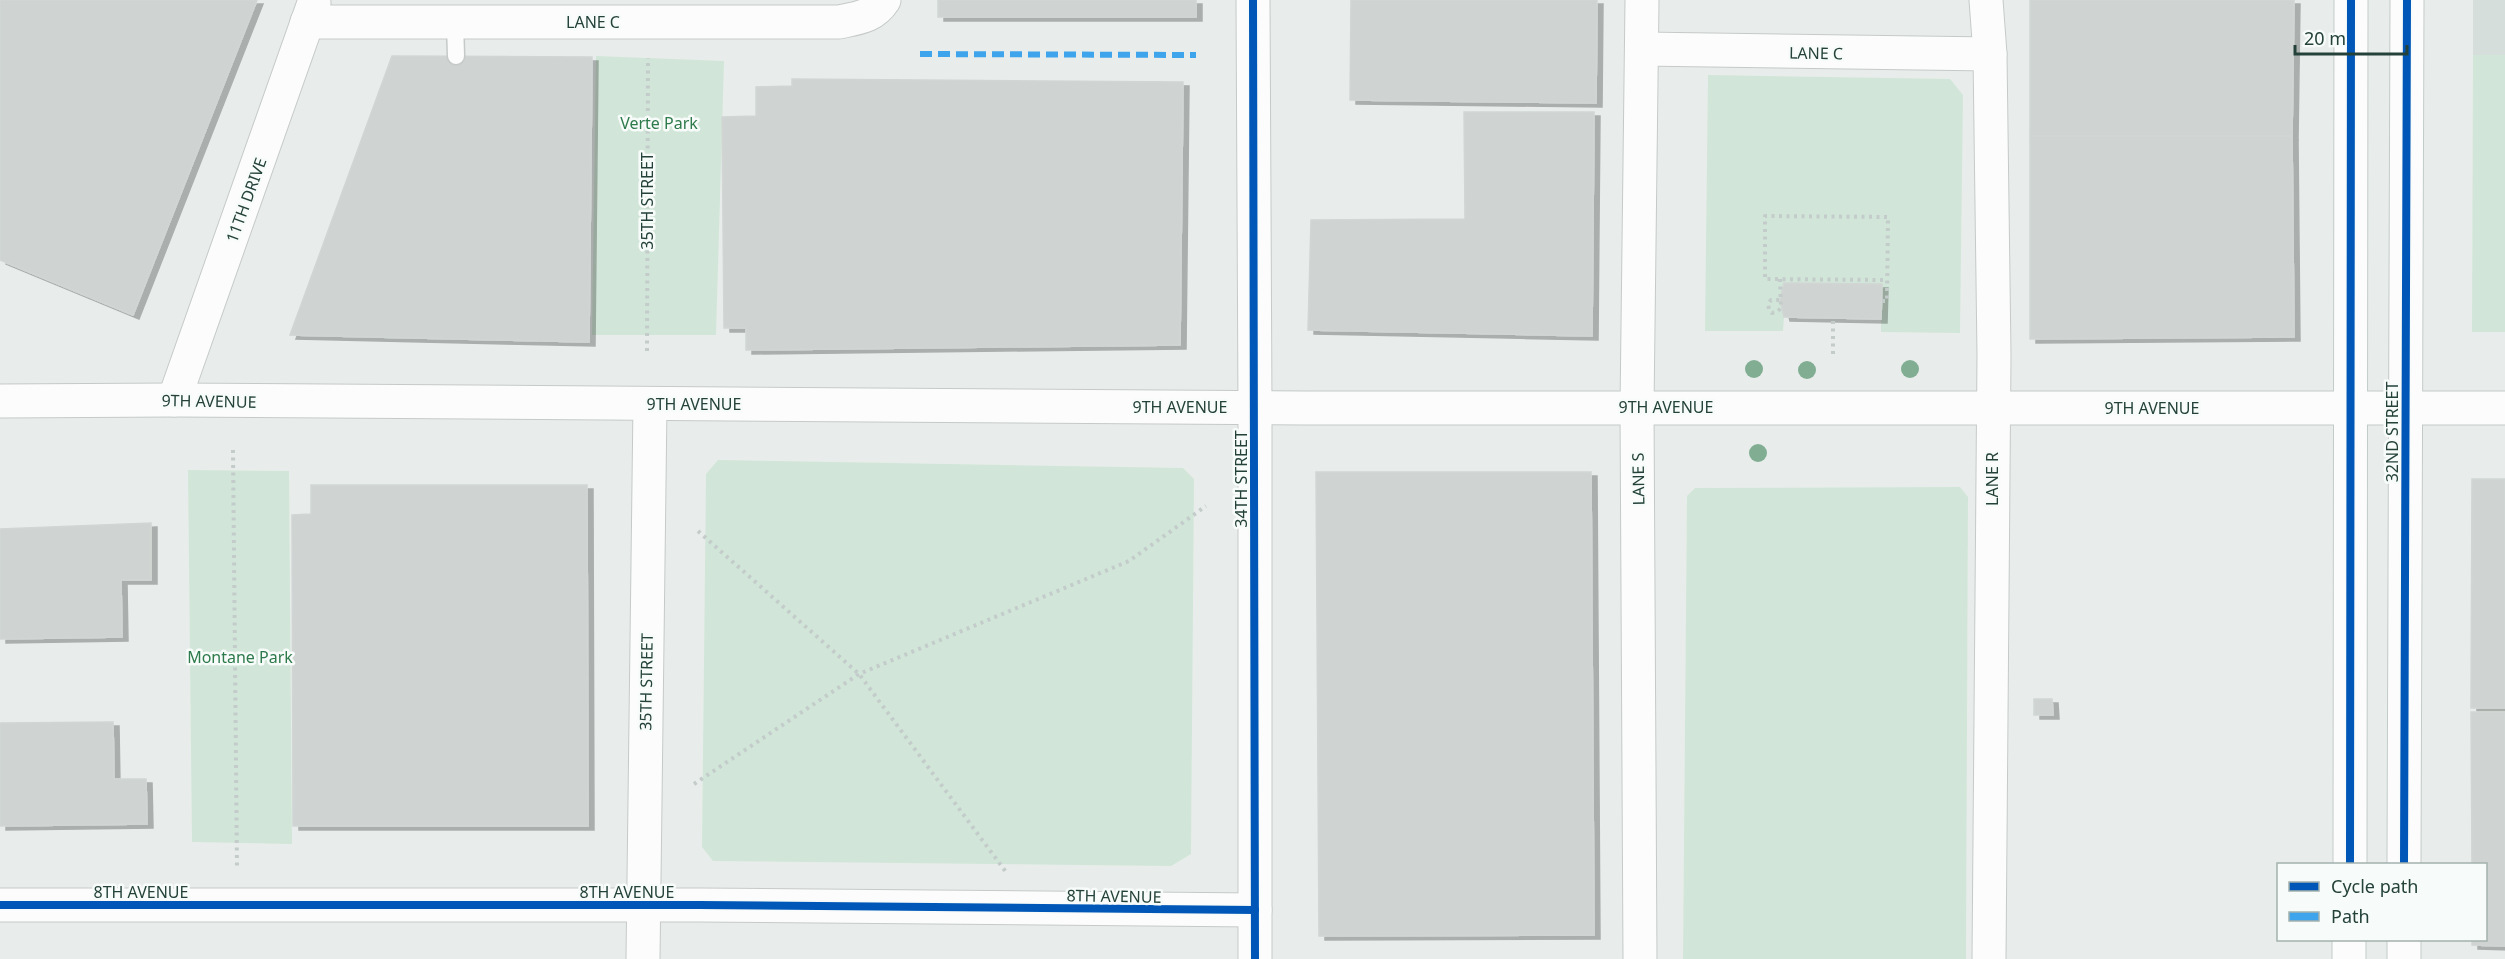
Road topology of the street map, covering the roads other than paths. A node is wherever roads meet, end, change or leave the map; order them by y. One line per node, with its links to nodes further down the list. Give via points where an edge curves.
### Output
1 (1253, 0): 17 (street, 34TH STREET)
2 (1642, 0): 9 (street, LANE S)
3 (1986, 0): 10 (street, LANE R)
4 (2351, 0): 16 (street)
5 (2407, 0): 19 (street, 32ND STREET)
6 (881, 5): 8 (street, LANE C, via 864,17 839,22)
7 (311, 11): 8 (street, LANE C); 12 (street, 11TH DRIVE)
8 (455, 22): 11 (lane)
9 (1642, 49): 10 (street, LANE C); 18 (street, LANE S)
10 (1990, 54): 15 (street, LANE R)
11 (456, 56)
12 (174, 400): 13 (street, 9TH AVENUE); 14 (street, 9TH AVENUE)
13 (0, 401)
14 (651, 404): 17 (street, 9TH AVENUE); 24 (street, 35TH STREET)
15 (1992, 407): 16 (street, 9TH AVENUE); 18 (street, 9TH AVENUE); 31 (street, LANE R)
16 (2351, 407): 19 (street, 9TH AVENUE); 21 (street)
17 (1255, 408): 18 (street, 9TH AVENUE); 25 (street, 34TH STREET)
18 (1637, 408): 30 (street, LANE S)
19 (2406, 408): 20 (street, 9TH AVENUE); 22 (street, 32ND STREET)
20 (2505, 408)
21 (2350, 863)
22 (2404, 863)
23 (0, 905): 24 (street, 8TH AVENUE)
24 (643, 905): 25 (street, 8TH AVENUE); 28 (street, 35TH STREET)
25 (1255, 910): 29 (street, 34TH STREET)
26 (2349, 941): 32 (street)
27 (2404, 941): 33 (street)
28 (643, 959)
29 (1255, 959)
30 (1640, 959)
31 (1989, 959)
32 (2349, 959)
33 (2404, 959)

